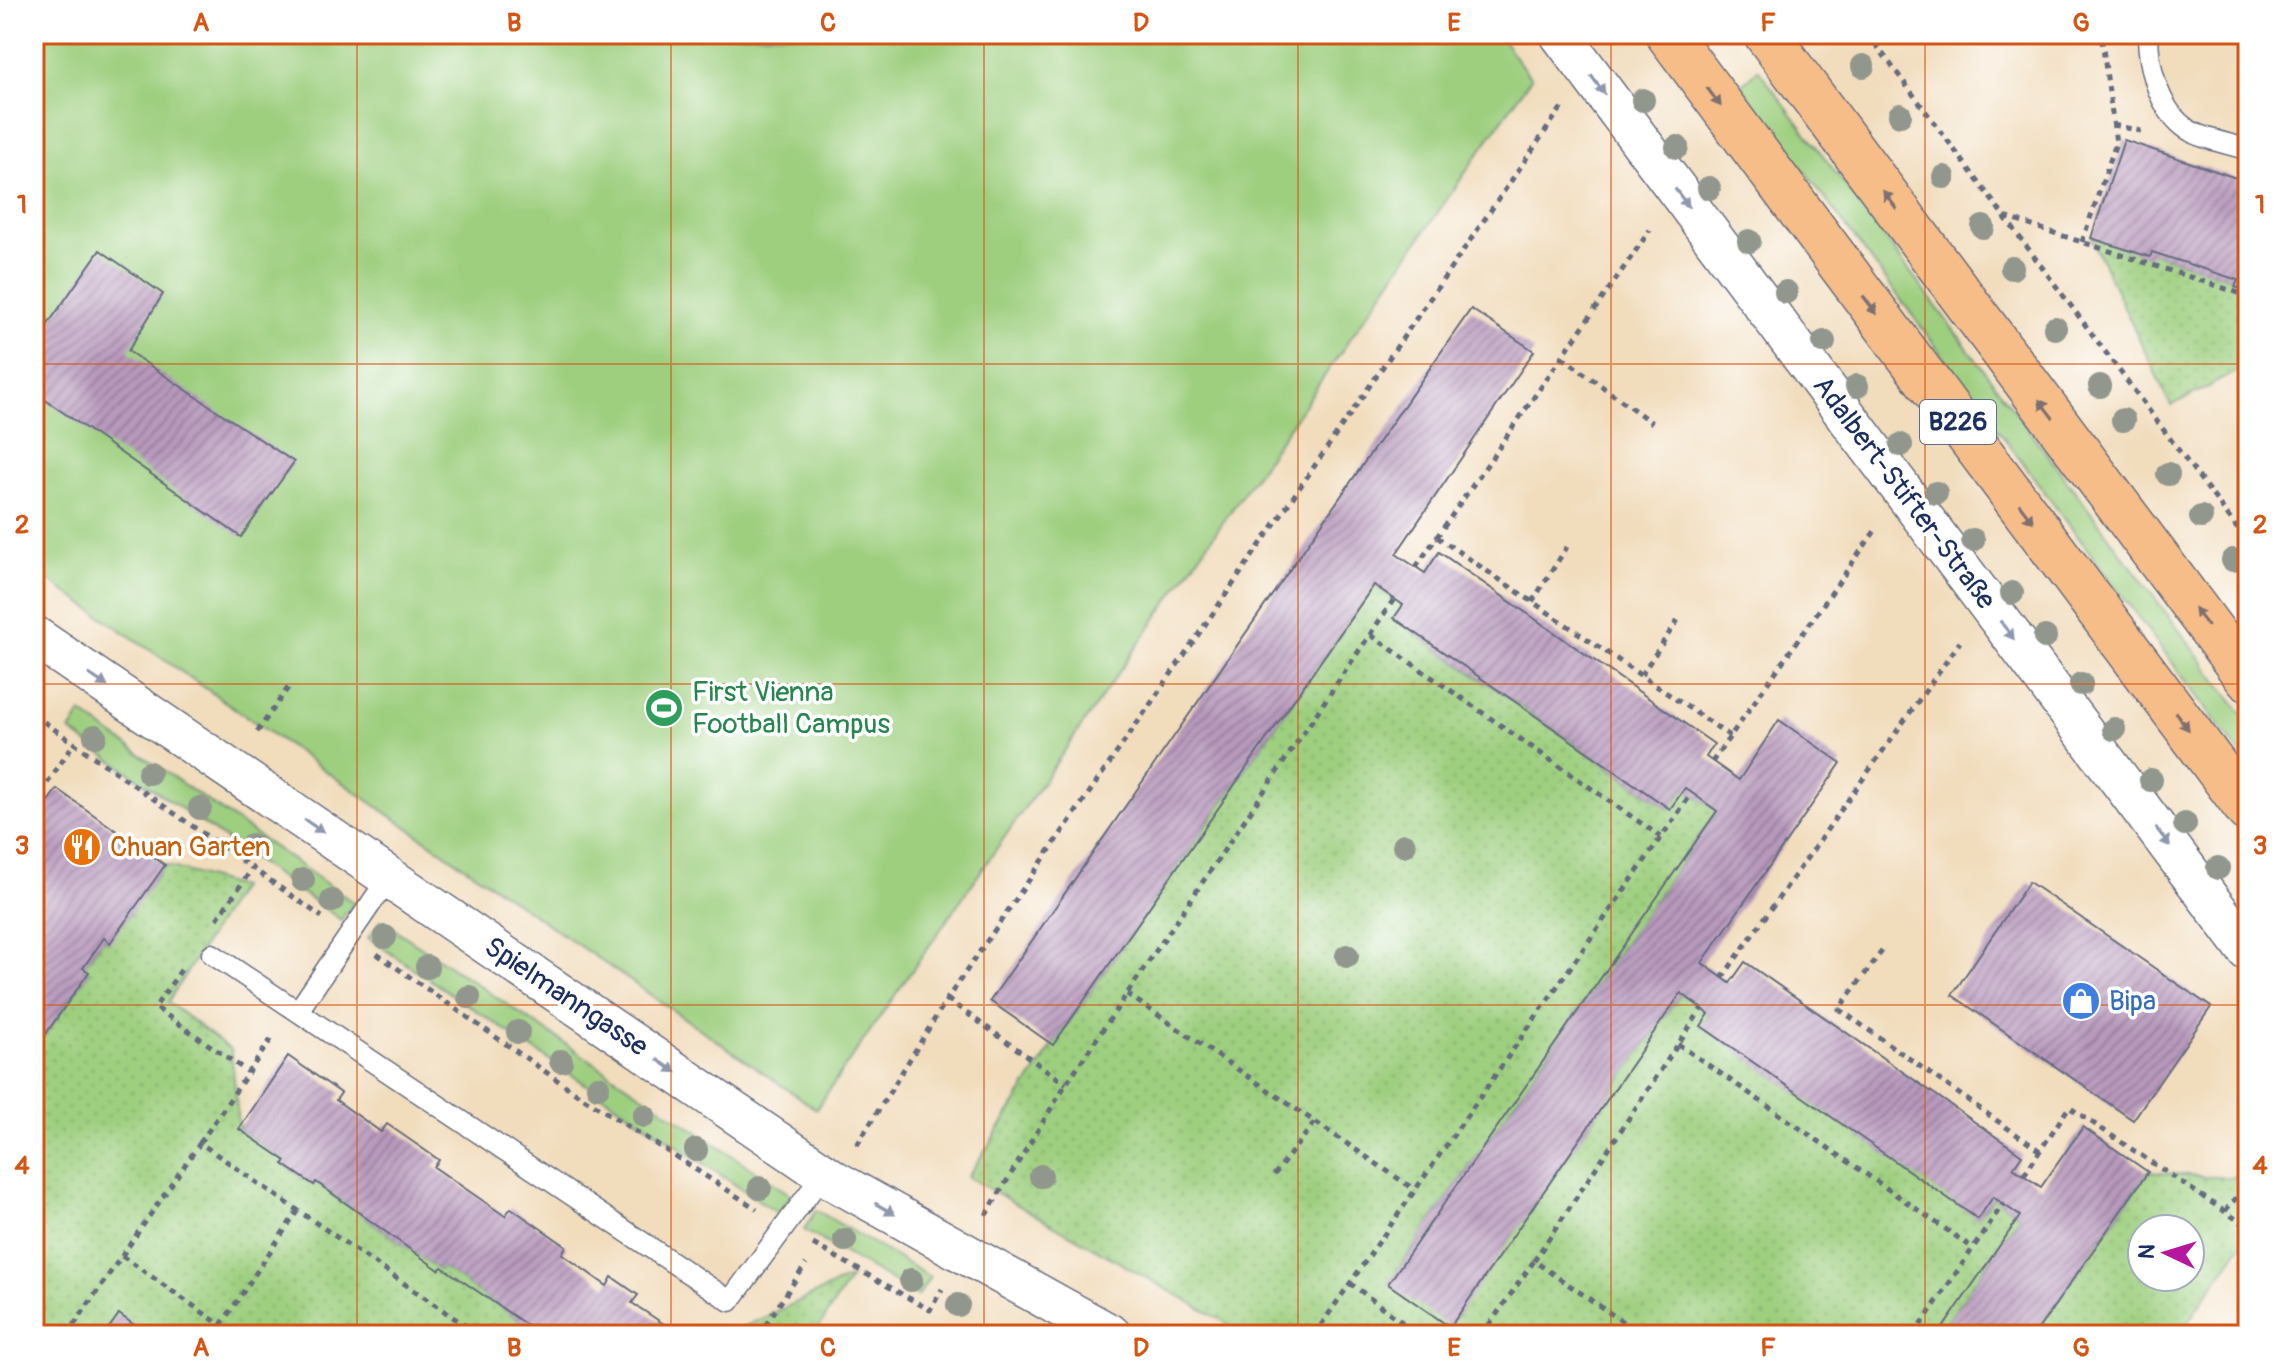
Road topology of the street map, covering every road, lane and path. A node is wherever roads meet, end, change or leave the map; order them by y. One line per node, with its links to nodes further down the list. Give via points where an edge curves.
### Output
1 (1560, 34): 41 (street, Adalbert-Stifter-Straße, one-way to 41)
2 (1668, 34): 36 (main road, B226, one-way to 36)
3 (1766, 34): 27 (main road, B226, one-way to 3)
4 (1868, 34): 9 (path)
5 (2101, 34): 11 (path, via 2116,143)
6 (2148, 34): 8 (lane, via 2165,107 2184,128)
7 (1565, 103): 45 (path)
8 (2248, 150)
9 (2004, 217): 11 (path); 17 (path)
10 (1654, 224): 13 (path)
11 (2082, 242): 12 (path)
12 (2248, 296)
13 (1562, 357): 14 (path); 16 (path)
14 (1652, 423)
15 (1880, 523): 31 (path)
16 (1437, 537): 19 (path); 21 (path)
17 (2248, 543)
18 (1567, 547): 21 (path)
19 (1416, 567)
20 (1394, 599): 23 (path)
21 (1532, 602): 26 (path)
22 (1678, 620): 26 (path)
23 (1371, 635): 37 (path); 44 (path)
24 (34, 636): 38 (street, Spielmanngasse, one-way to 38)
25 (1963, 638): 43 (path)
26 (1641, 675): 31 (path)
27 (2248, 679)
28 (290, 685): 30 (path)
29 (34, 715): 32 (path)
30 (254, 736)
31 (1730, 736): 33 (path)
32 (74, 743): 35 (path); 39 (path)
33 (1712, 762)
34 (1692, 793): 37 (path)
35 (34, 803)
36 (2248, 810)
37 (1661, 837): 57 (path)
38 (389, 877): 39 (lane); 55 (street, Spielmanngasse, one-way to 55)
39 (350, 935): 47 (lane); 61 (path, via 573,1091)
40 (1882, 951): 52 (path, via 1839,1009)
41 (2248, 951)
42 (212, 954): 47 (lane)
43 (1722, 978)
44 (1127, 994): 49 (path); 50 (path)
45 (947, 999): 49 (path); 55 (path)
46 (1702, 1008): 48 (path)
47 (296, 1009): 51 (path); 61 (lane, via 730,1301)
48 (1678, 1044): 65 (path); 67 (path)
49 (1066, 1084): 63 (path)
50 (1315, 1122): 53 (path); 57 (path)
51 (200, 1143): 59 (path); 66 (path)
52 (2040, 1151): 54 (path); 60 (path, via 2069,1107)
53 (1274, 1175)
54 (2024, 1175)
55 (830, 1177): 61 (lane); 63 (street, Spielmanngasse, one-way to 63)
56 (2248, 1184): 60 (path)
57 (1415, 1190): 68 (path)
58 (2003, 1204): 65 (path)
59 (298, 1210): 69 (path); 72 (path)
60 (2225, 1211): 62 (path)
61 (785, 1227): 64 (path)
62 (2248, 1227)
63 (970, 1241): 64 (path, via 930,1310); 74 (street, Spielmanngasse)
64 (817, 1246): 73 (path)
65 (1973, 1248): 79 (path)
66 (122, 1256): 69 (path); 70 (path)
67 (1534, 1261): 77 (path); 78 (path)
68 (1350, 1283): 75 (path); 76 (path)
69 (221, 1325): 71 (path)
70 (67, 1335)
71 (235, 1335)
72 (479, 1335)
73 (759, 1335)
74 (1111, 1335)
75 (1314, 1335)
76 (1419, 1335)
77 (1482, 1335)
78 (1642, 1335)
79 (1914, 1335)

